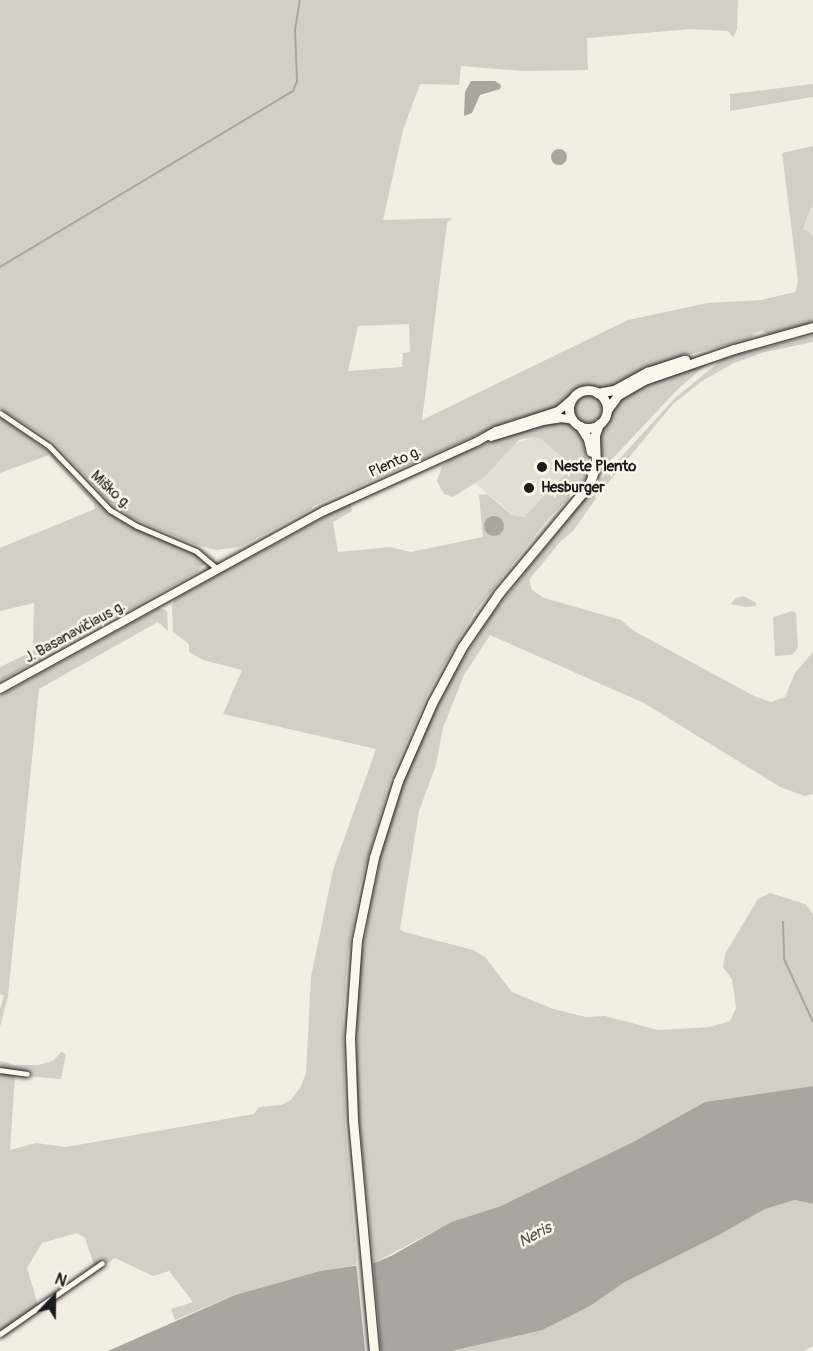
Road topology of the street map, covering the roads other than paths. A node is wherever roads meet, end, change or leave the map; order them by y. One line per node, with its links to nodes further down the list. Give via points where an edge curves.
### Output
1 (813, 327): 2 (highway)
2 (734, 349): 3 (highway, via 668,364 614,390); 5 (highway, via 644,380 618,395)
3 (597, 393): 4 (highway, via 586,390); 5 (highway)
4 (571, 400): 7 (highway, via 569,411); 9 (main road, Plento g., via 558,411 511,424)
5 (607, 410): 8 (highway)
6 (0, 413): 11 (street, Miško g., via 49,446 110,510 137,526 196,550)
7 (576, 423): 8 (highway, via 593,427); 9 (main road, Plento g., via 561,418 543,421); 10 (highway, via 588,439)
8 (599, 424): 10 (highway)
9 (478, 441): 11 (main road, Plento g., via 324,511)
10 (593, 475): 17 (highway, via 583,494 512,576 462,647 423,721 390,804 363,904 350,1006 351,1095)
11 (216, 568): 12 (main road, J. Basanavičiaus g.)
12 (0, 689)
13 (0, 1070): 14 (street)
14 (27, 1074)
15 (102, 1263): 16 (street)
16 (0, 1334)
17 (374, 1351)

